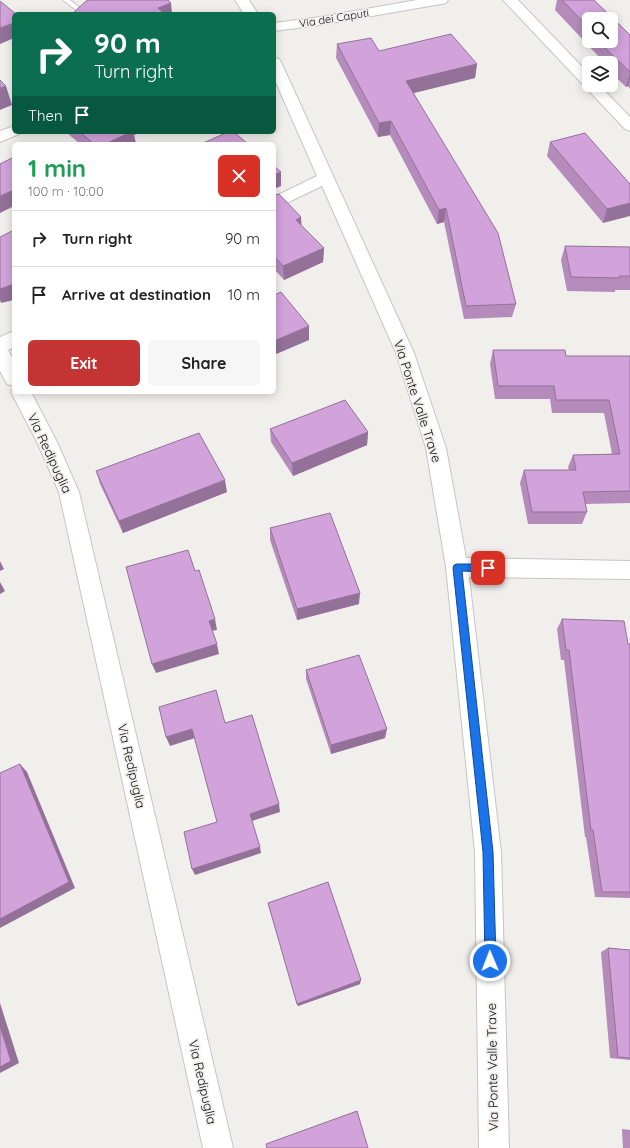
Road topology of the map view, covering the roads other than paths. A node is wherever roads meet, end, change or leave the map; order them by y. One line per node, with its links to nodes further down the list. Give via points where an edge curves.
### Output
1 (66, 0): 5 (lane)
2 (242, 0): 6 (street)
3 (441, 0): 7 (street, Via dei Caputi, via 320,21)
4 (510, 0): 9 (street)
5 (82, 12)
6 (250, 12)
7 (276, 26)
8 (276, 67): 14 (street, Via Ponte Valle Trave)
9 (582, 76)
10 (598, 92): 11 (street)
11 (630, 126)
12 (12, 132): 13 (street)
13 (0, 137)
14 (325, 178): 15 (street); 21 (street, Via Ponte Valle Trave, via 405,353 436,448)
15 (276, 203)
16 (12, 339): 17 (street)
17 (0, 346)
18 (0, 353): 19 (street)
19 (12, 375)
20 (22, 394): 23 (street, Via Redipuglia, via 69,492)
21 (457, 568): 22 (street); 24 (street, Via Ponte Valle Trave, via 488,852)
22 (630, 570)
23 (218, 1148)
24 (494, 1148)

